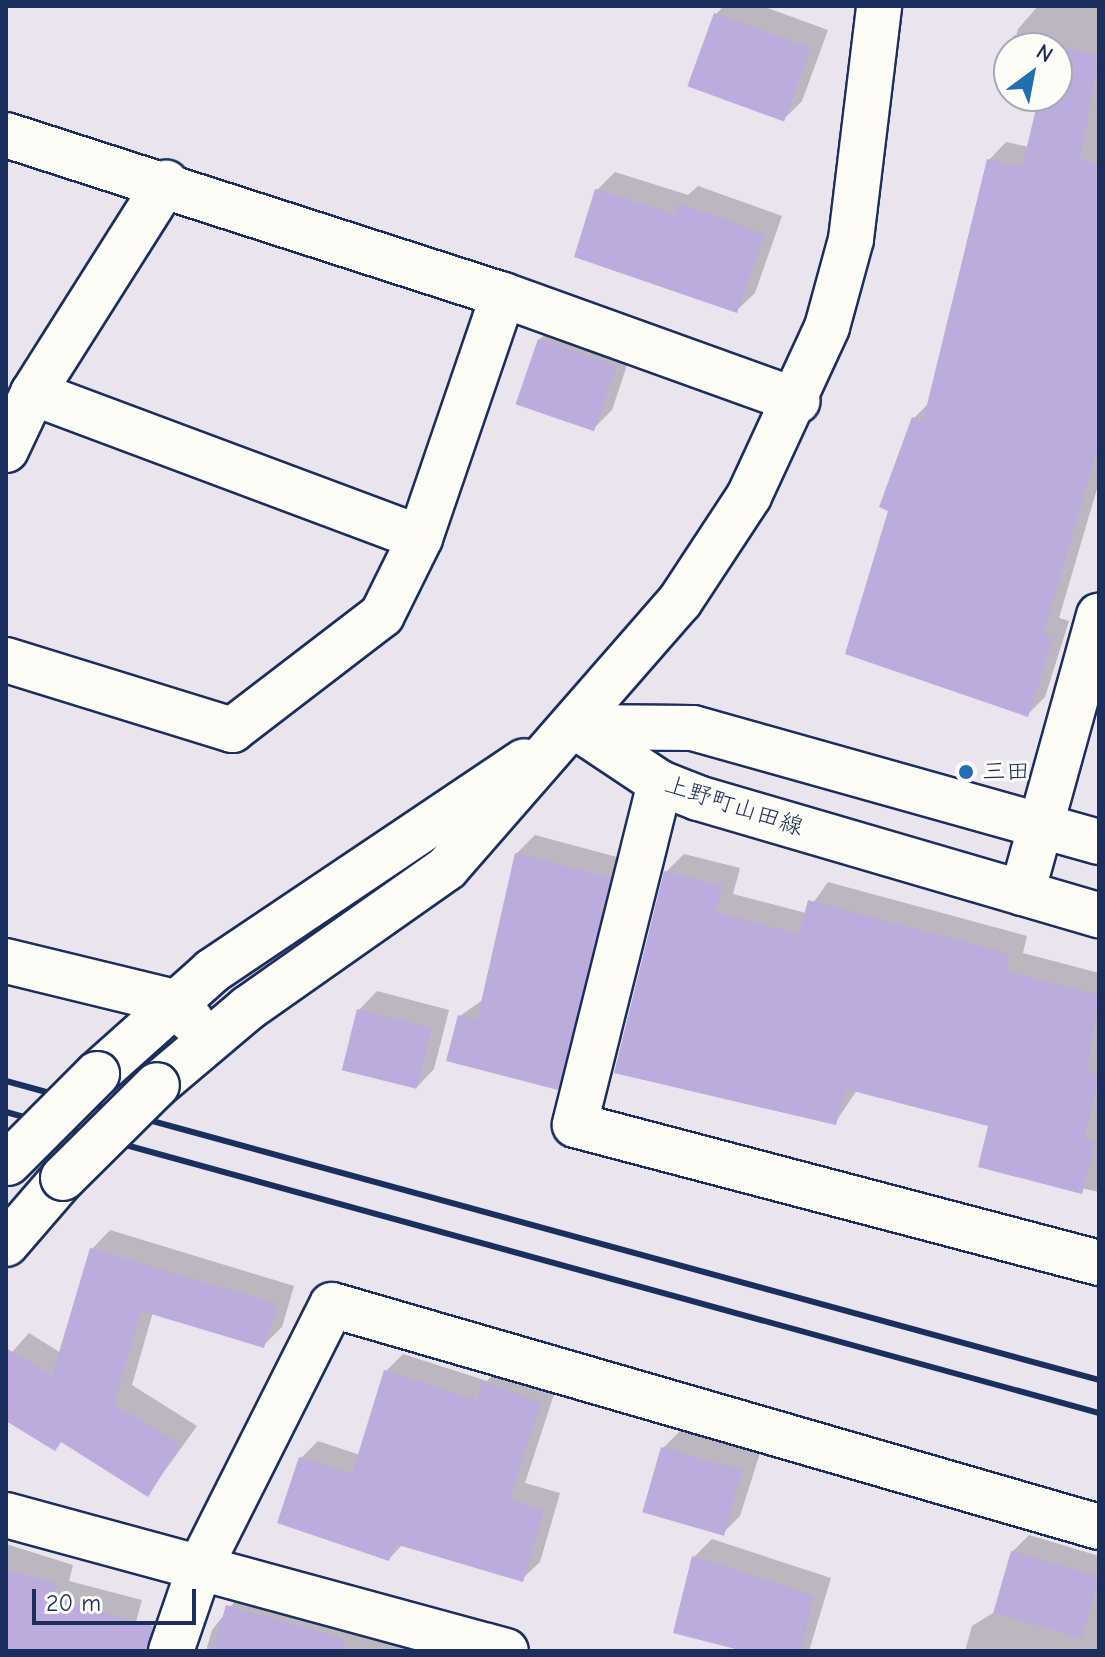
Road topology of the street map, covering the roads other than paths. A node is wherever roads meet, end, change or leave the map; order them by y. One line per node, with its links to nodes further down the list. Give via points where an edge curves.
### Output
1 (879, 6): 6 (street, via 851,239)
2 (6, 135): 3 (street)
3 (166, 183): 4 (street); 5 (street)
4 (503, 295): 6 (street); 8 (street)
5 (33, 393): 7 (street); 8 (street)
6 (798, 401): 11 (street, via 749,496 680,601)
7 (6, 450)
8 (420, 538): 10 (street, via 382,615 232,730)
9 (1099, 615): 13 (street)
10 (6, 660)
11 (576, 727): 12 (street, 上野町山田線); 13 (street, via 693,728); 18 (street); 19 (street, via 447,868)
12 (660, 783): 15 (street, 上野町山田線); 22 (street, via 575,1125)
13 (1041, 825): 14 (street); 15 (street)
14 (1099, 842)
15 (1022, 893): 16 (street, 上野町山田線)
16 (1099, 915)
17 (6, 958): 18 (street)
18 (174, 1002): 19 (street); 20 (street, bridge)
19 (210, 1040): 21 (street, bridge, via 63,1178)
20 (7, 1164)
21 (6, 1244)
22 (1099, 1263)
23 (6, 1515): 25 (street)
24 (1099, 1527): 25 (street, via 332,1305)
25 (200, 1567): 26 (street); 27 (street)
26 (171, 1651)
27 (506, 1651)

